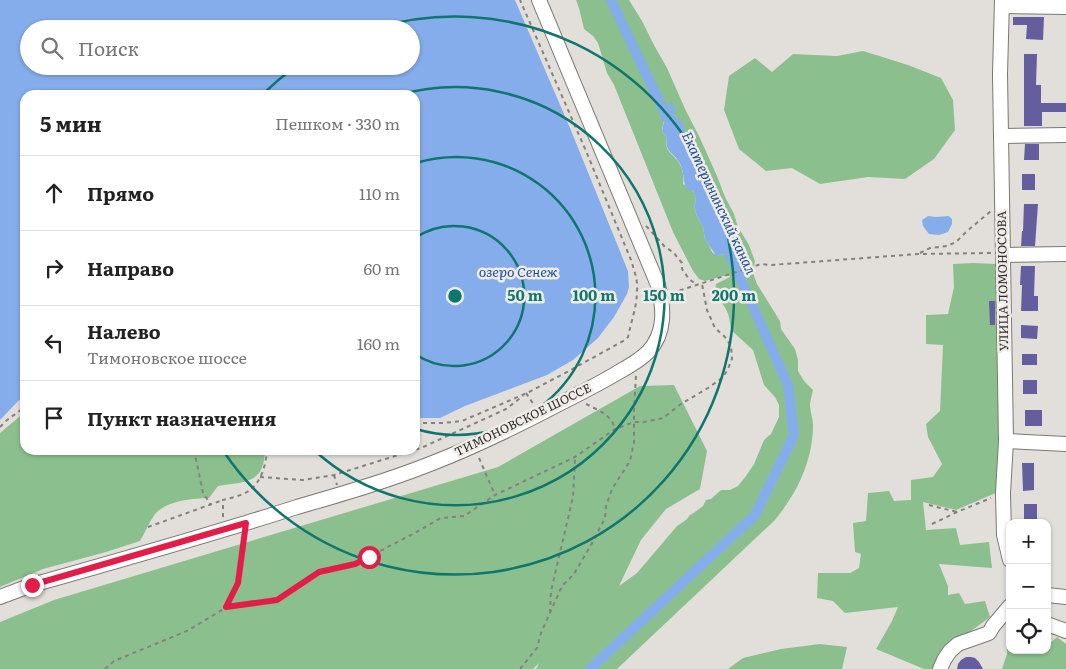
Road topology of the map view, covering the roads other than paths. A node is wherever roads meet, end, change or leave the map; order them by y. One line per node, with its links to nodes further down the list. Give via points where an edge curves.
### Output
1 (538, 0): 12 (street, ТИМОНОВСКОЕ ШОССЕ, via 658,285 663,321 648,352 579,394 501,434 430,464)
2 (1002, 3): 3 (street); 5 (street, УЛИЦА ЛОМОНОСОВА)
3 (1066, 7)
4 (1066, 135): 5 (street)
5 (1001, 136): 7 (street, УЛИЦА ЛОМОНОСОВА)
6 (1066, 254): 7 (street)
7 (1003, 255): 8 (street, УЛИЦА ЛОМОНОСОВА)
8 (1006, 442): 9 (street); 10 (street, УЛИЦА ЛОМОНОСОВА, via 1003,494)
9 (1066, 444)
10 (1006, 543)
11 (1051, 596): 13 (street)
12 (0, 597)
13 (1066, 598)
14 (1007, 609): 17 (street, via 989,634 958,644 950,651)
15 (1051, 625): 16 (street)
16 (1066, 631)
17 (940, 669)

